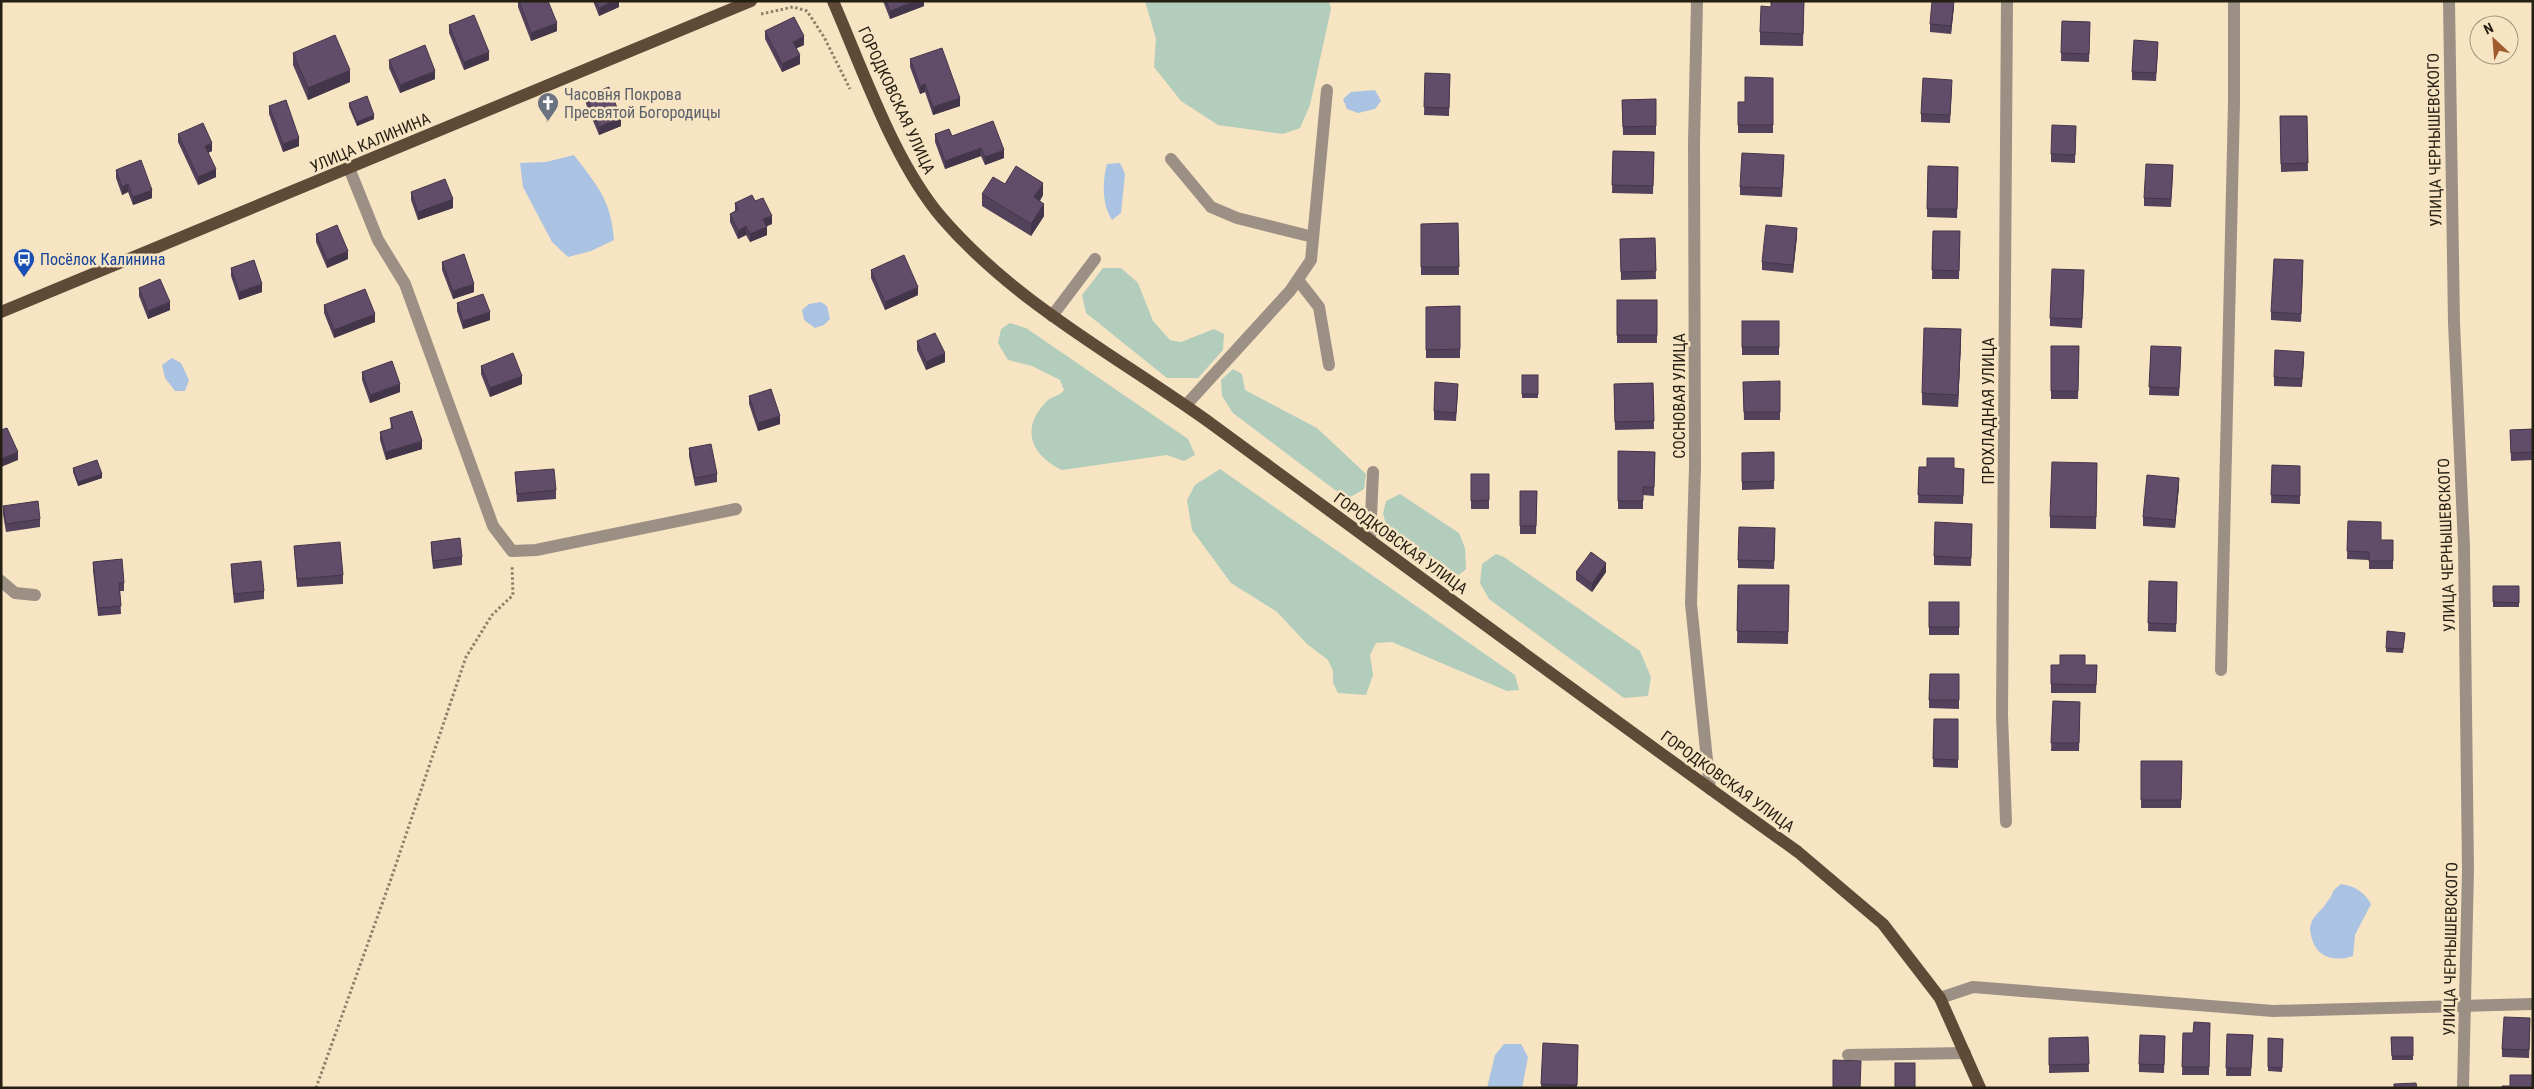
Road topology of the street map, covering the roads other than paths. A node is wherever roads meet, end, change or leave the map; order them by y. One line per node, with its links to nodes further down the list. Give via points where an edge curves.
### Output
1 (751, 1): 9 (main road, УЛИЦА КАЛИНИНА)
2 (833, 1): 14 (main road, ГОРОДКОВСКАЯ УЛИЦА, via 905,163 925,196 987,263)
3 (1697, 1): 23 (street, СОСНОВАЯ УЛИЦА, via 1695,467 1690,604)
4 (2007, 1): 24 (street, ПРОХЛАДНАЯ УЛИЦА, via 2002,715)
5 (2234, 1): 22 (street)
6 (2448, 1): 26 (street, УЛИЦА ЧЕРНЫШЕВСКОГО, via 2454,323 2464,566 2468,870)
7 (1327, 90): 10 (street)
8 (1171, 159): 10 (street, via 1211,207 1237,218)
9 (350, 168): 13 (main road, УЛИЦА КАЛИНИНА); 18 (street, via 378,240 405,284 493,526 512,551 536,550)
10 (1313, 237): 12 (street, via 1311,260)
11 (1095, 259): 14 (street)
12 (1298, 280): 15 (street, via 1319,307); 16 (street)
13 (1, 312)
14 (1052, 316): 16 (main road, ГОРОДКОВСКАЯ УЛИЦА)
15 (1329, 365)
16 (1186, 405): 19 (main road, ГОРОДКОВСКАЯ УЛИЦА)
17 (1373, 472): 19 (street)
18 (736, 509)
19 (1370, 540): 23 (main road, ГОРОДКОВСКАЯ УЛИЦА)
20 (1, 581): 21 (street, via 15,593)
21 (35, 595)
22 (2221, 670)
23 (1710, 789): 25 (main road, ГОРОДКОВСКАЯ УЛИЦА, via 1798,852 1883,924)
24 (2006, 822)
25 (1940, 998): 26 (street, via 1972,987 2273,1011); 28 (main road, ГОРОДКОВСКАЯ УЛИЦА)
26 (2466, 1004): 27 (street); 31 (street, УЛИЦА ЧЕРНЫШЕВСКОГО)
27 (2533, 1004)
28 (1965, 1053): 29 (street); 30 (main road, ГОРОДКОВСКАЯ УЛИЦА)
29 (1848, 1054)
30 (1980, 1088)
31 (2463, 1088)

